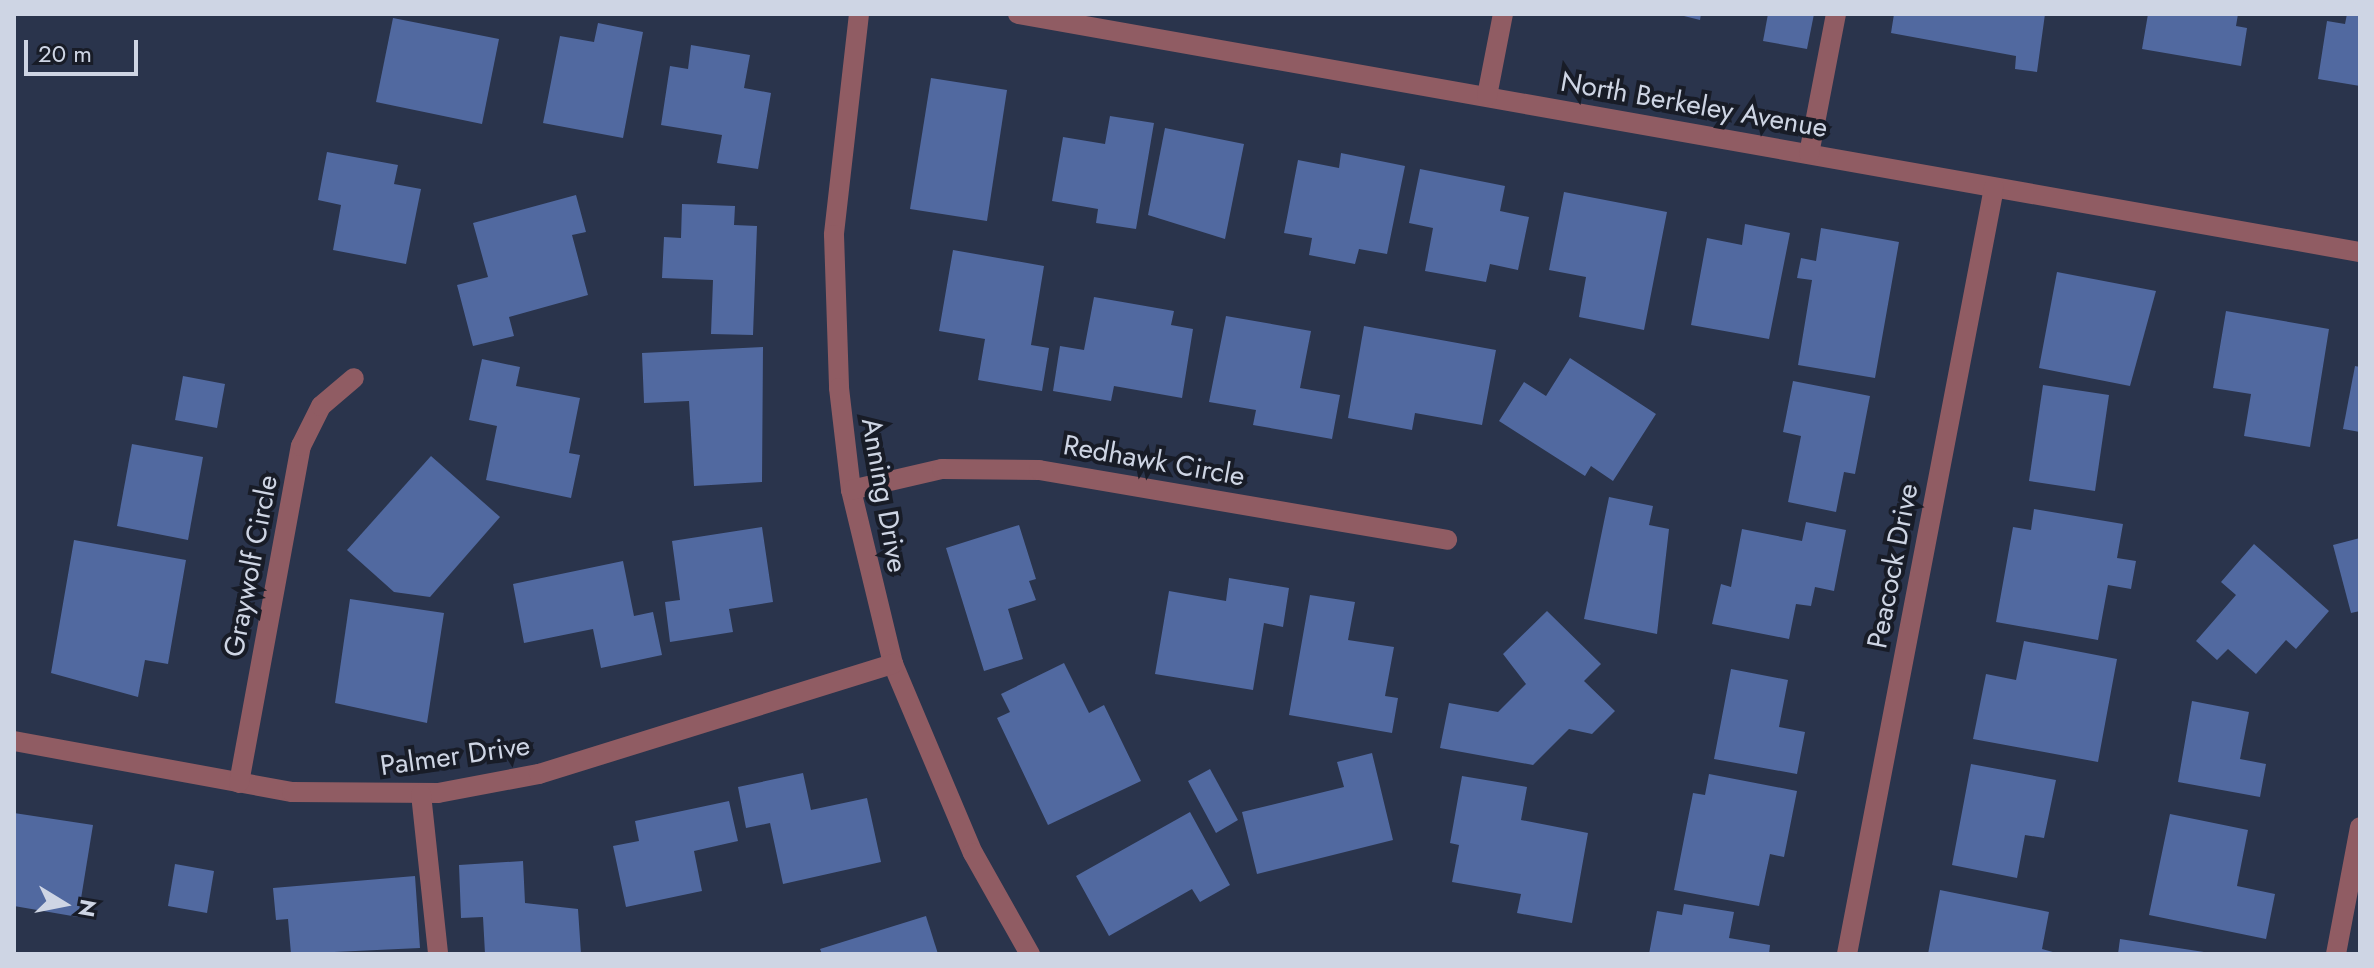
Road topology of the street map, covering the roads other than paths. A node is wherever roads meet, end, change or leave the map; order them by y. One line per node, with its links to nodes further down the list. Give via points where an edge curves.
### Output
1 (859, 14): 10 (street, Anning Drive, via 834,235 839,388)
2 (1018, 14): 5 (street, North Berkeley Avenue)
3 (1503, 14): 5 (street)
4 (1836, 14): 6 (street)
5 (1487, 96): 6 (street, North Berkeley Avenue)
6 (1809, 154): 7 (street, North Berkeley Avenue)
7 (1994, 188): 8 (street, North Berkeley Avenue); 19 (street, Peacock Drive)
8 (2360, 252)
9 (354, 378): 14 (street, Graywolf Circle, via 329,395 301,446)
10 (851, 490): 11 (street, Redhawk Circle, via 942,469 1028,469); 12 (street, Anning Drive)
11 (1447, 540)
12 (893, 664): 15 (street, Palmer Drive, via 529,777); 18 (street, Anning Drive, via 973,853)
13 (14, 741): 14 (street, Palmer Drive)
14 (239, 783): 15 (street, Palmer Drive, via 337,795)
15 (421, 794): 17 (street)
16 (2360, 827): 20 (street)
17 (438, 954)
18 (1030, 954)
19 (1847, 954)
20 (2336, 954)

